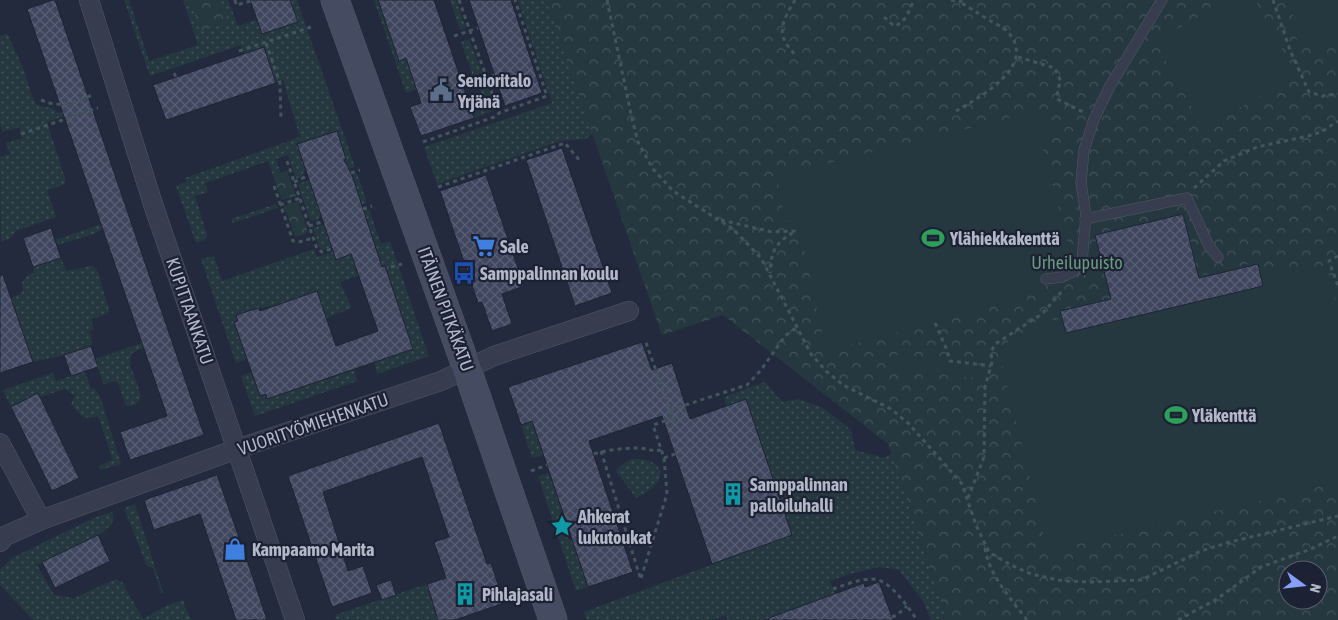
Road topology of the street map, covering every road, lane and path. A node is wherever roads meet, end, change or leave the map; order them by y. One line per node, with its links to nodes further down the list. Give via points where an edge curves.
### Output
1 (88, 0): 74 (street, KUPITTAANKATU)
2 (234, 0): 12 (path, via 236,5)
3 (335, 0): 69 (main road, ITÄINEN PITKÄKATU)
4 (459, 0): 17 (path)
5 (515, 0): 31 (path, via 547,96)
6 (607, 0): 52 (path, via 632,119 645,157 673,191)
7 (795, 0): 21 (path, via 786,15 782,38)
8 (914, 0): 14 (path, via 900,24 894,26)
9 (951, 0): 13 (path)
10 (1162, 0): 32 (lane)
11 (1273, 0): 27 (path, via 1309,92 1322,96)
12 (251, 1)
13 (961, 1): 22 (path, via 1007,31 1017,44)
14 (884, 17)
15 (311, 27): 19 (path)
16 (478, 28): 17 (path)
17 (470, 31): 18 (path); 24 (path)
18 (454, 36)
19 (266, 43): 20 (path); 33 (path, via 280,83)
20 (238, 53)
21 (796, 56)
22 (1018, 57): 30 (path, via 1013,68 998,83); 32 (path, via 1055,68 1061,82 1057,99)
23 (494, 76): 24 (path)
24 (487, 78): 25 (path); 31 (path)
25 (470, 84)
26 (93, 94): 28 (path, via 62,105)
27 (1338, 94)
28 (41, 100)
29 (98, 108): 35 (path)
30 (956, 111)
31 (499, 113): 36 (path)
32 (1094, 119): 50 (lane, via 1084,150 1080,183)
33 (281, 120)
34 (1338, 121): 46 (path, via 1320,132 1258,147 1224,161 1197,184)
35 (21, 134)
36 (423, 142)
37 (287, 161): 42 (path)
38 (580, 161): 44 (path, via 565,143)
39 (360, 170): 41 (path)
40 (310, 173): 42 (path)
41 (350, 173)
42 (294, 182): 45 (path)
43 (274, 186): 47 (path)
44 (438, 187)
45 (300, 198): 47 (path); 53 (path)
46 (1187, 198): 50 (lane); 57 (lane, via 1209,246)
47 (280, 205): 54 (path, via 293,241)
48 (372, 206): 49 (path)
49 (363, 209)
50 (1085, 219): 60 (lane, via 1082,261)
51 (327, 220): 53 (path)
52 (718, 220): 61 (path, via 733,229 761,258); 61 (path, via 772,232 796,231 779,242 770,261)
53 (309, 226): 54 (path)
54 (313, 238): 55 (path, via 320,252)
55 (331, 250)
56 (1338, 256): 63 (path, via 1329,261)
57 (1218, 257)
58 (402, 264): 59 (path)
59 (391, 268)
60 (1074, 271): 62 (lane); 68 (path, via 1046,311 995,344 991,352)
61 (770, 274): 66 (path)
62 (1046, 279)
63 (1338, 286)
64 (629, 311): 69 (street, VUORITYÖMIEHENKATU, via 494,356)
65 (935, 323): 68 (path, via 950,361)
66 (797, 327): 70 (path, via 785,336 747,385); 82 (path, via 811,354 826,371 843,385 891,409 908,423 962,484)
67 (645, 340): 70 (path)
68 (991, 366): 82 (path, via 984,387 984,457)
69 (467, 369): 74 (street, VUORITYÖMIEHENKATU, via 441,381); 92 (main road, ITÄINEN PITKÄKATU)
70 (670, 410): 71 (path)
71 (673, 418): 72 (path); 75 (path, via 653,425)
72 (675, 424)
73 (0, 443): 84 (street)
74 (237, 450): 84 (street, VUORITYÖMIEHENKATU); 91 (street, KUPITTAANKATU)
75 (661, 450): 76 (path, via 651,452 640,448); 79 (path)
76 (602, 452): 77 (path); 79 (path, via 641,578 667,494)
77 (594, 454)
78 (675, 454): 79 (path)
79 (664, 458)
80 (547, 465): 81 (path)
81 (532, 471)
82 (968, 499): 87 (path)
83 (1338, 516): 87 (path, via 1201,551 1141,580 1093,582 1031,574 989,552)
84 (41, 520): 86 (street, VUORITYÖMIEHENKATU, via 5,536)
85 (1338, 536): 95 (path, via 1311,550 1261,567 1217,599)
86 (0, 542)
87 (984, 542): 94 (path, via 990,566)
88 (833, 589): 89 (path, via 858,580 873,579 885,582)
89 (907, 606): 90 (path); 93 (path)
90 (892, 617)
91 (295, 620)
92 (553, 620)
93 (917, 620)
94 (1028, 620)
95 (1178, 620)

